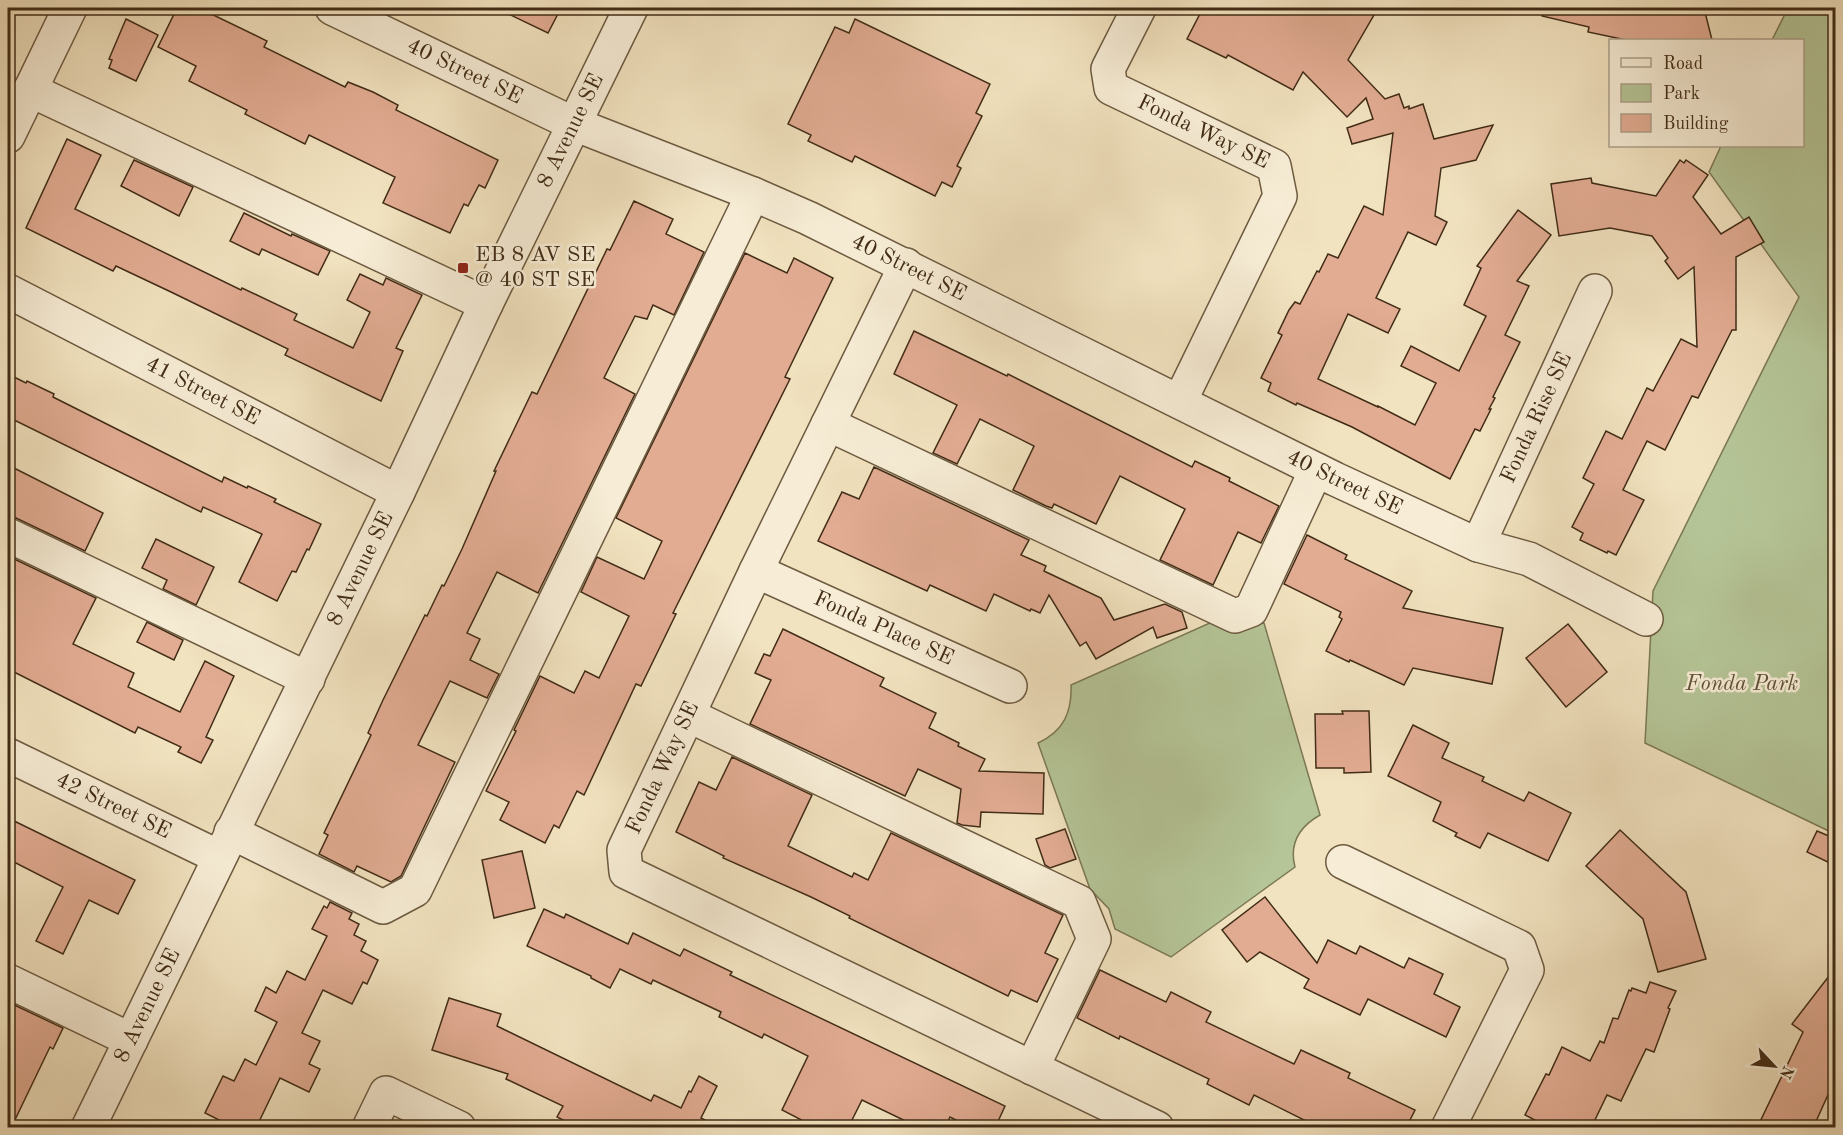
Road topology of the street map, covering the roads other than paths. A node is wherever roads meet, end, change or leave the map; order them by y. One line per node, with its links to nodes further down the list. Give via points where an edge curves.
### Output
1 (70, 8): 5 (street)
2 (332, 8): 6 (street, 40 Street SE)
3 (631, 8): 6 (street, 8 Avenue SE)
4 (1139, 8): 13 (street, Fonda Way SE, via 1108,69 1111,88 1274,166 1280,196)
5 (30, 90): 7 (street); 12 (street)
6 (574, 124): 8 (street, 40 Street SE); 12 (street, 8 Avenue SE)
7 (8, 136)
8 (753, 194): 9 (street, 40 Street SE); 25 (street, 42 Street SE, via 415,890 383,907)
9 (906, 265): 13 (street, 40 Street SE); 14 (street, Fonda Way SE)
10 (8, 291): 16 (street, 41 Street SE)
11 (1595, 291): 18 (street, Fonda Rise SE)
12 (486, 304): 16 (street, 8 Avenue SE)
13 (1180, 401): 15 (street, 40 Street SE)
14 (828, 424): 15 (street, via 1235,616 1251,609); 19 (street, Fonda Way SE)
15 (1316, 470): 18 (street, 40 Street SE)
16 (398, 492): 21 (street, 8 Avenue SE)
17 (8, 535): 21 (street)
18 (1478, 545): 20 (street, 40 Street SE, via 1529,559)
19 (756, 571): 22 (street, Fonda Place SE); 23 (street, Fonda Way SE)
20 (1646, 619)
21 (308, 679): 25 (street, 8 Avenue SE)
22 (1010, 686)
23 (688, 715): 29 (street, via 1079,902 1094,939); 29 (street, Fonda Way SE, via 624,850 626,872)
24 (8, 755): 25 (street, 42 Street SE)
25 (225, 845): 28 (street, 8 Avenue SE)
26 (1343, 862): 34 (street, via 1519,947 1527,970)
27 (8, 981): 28 (street)
28 (131, 1040): 30 (street, 8 Avenue SE)
29 (1032, 1068): 33 (street, Fonda Way SE)
30 (88, 1128)
31 (369, 1128): 32 (street, via 386,1093)
32 (459, 1128)
33 (1157, 1128)
34 (1448, 1128)

